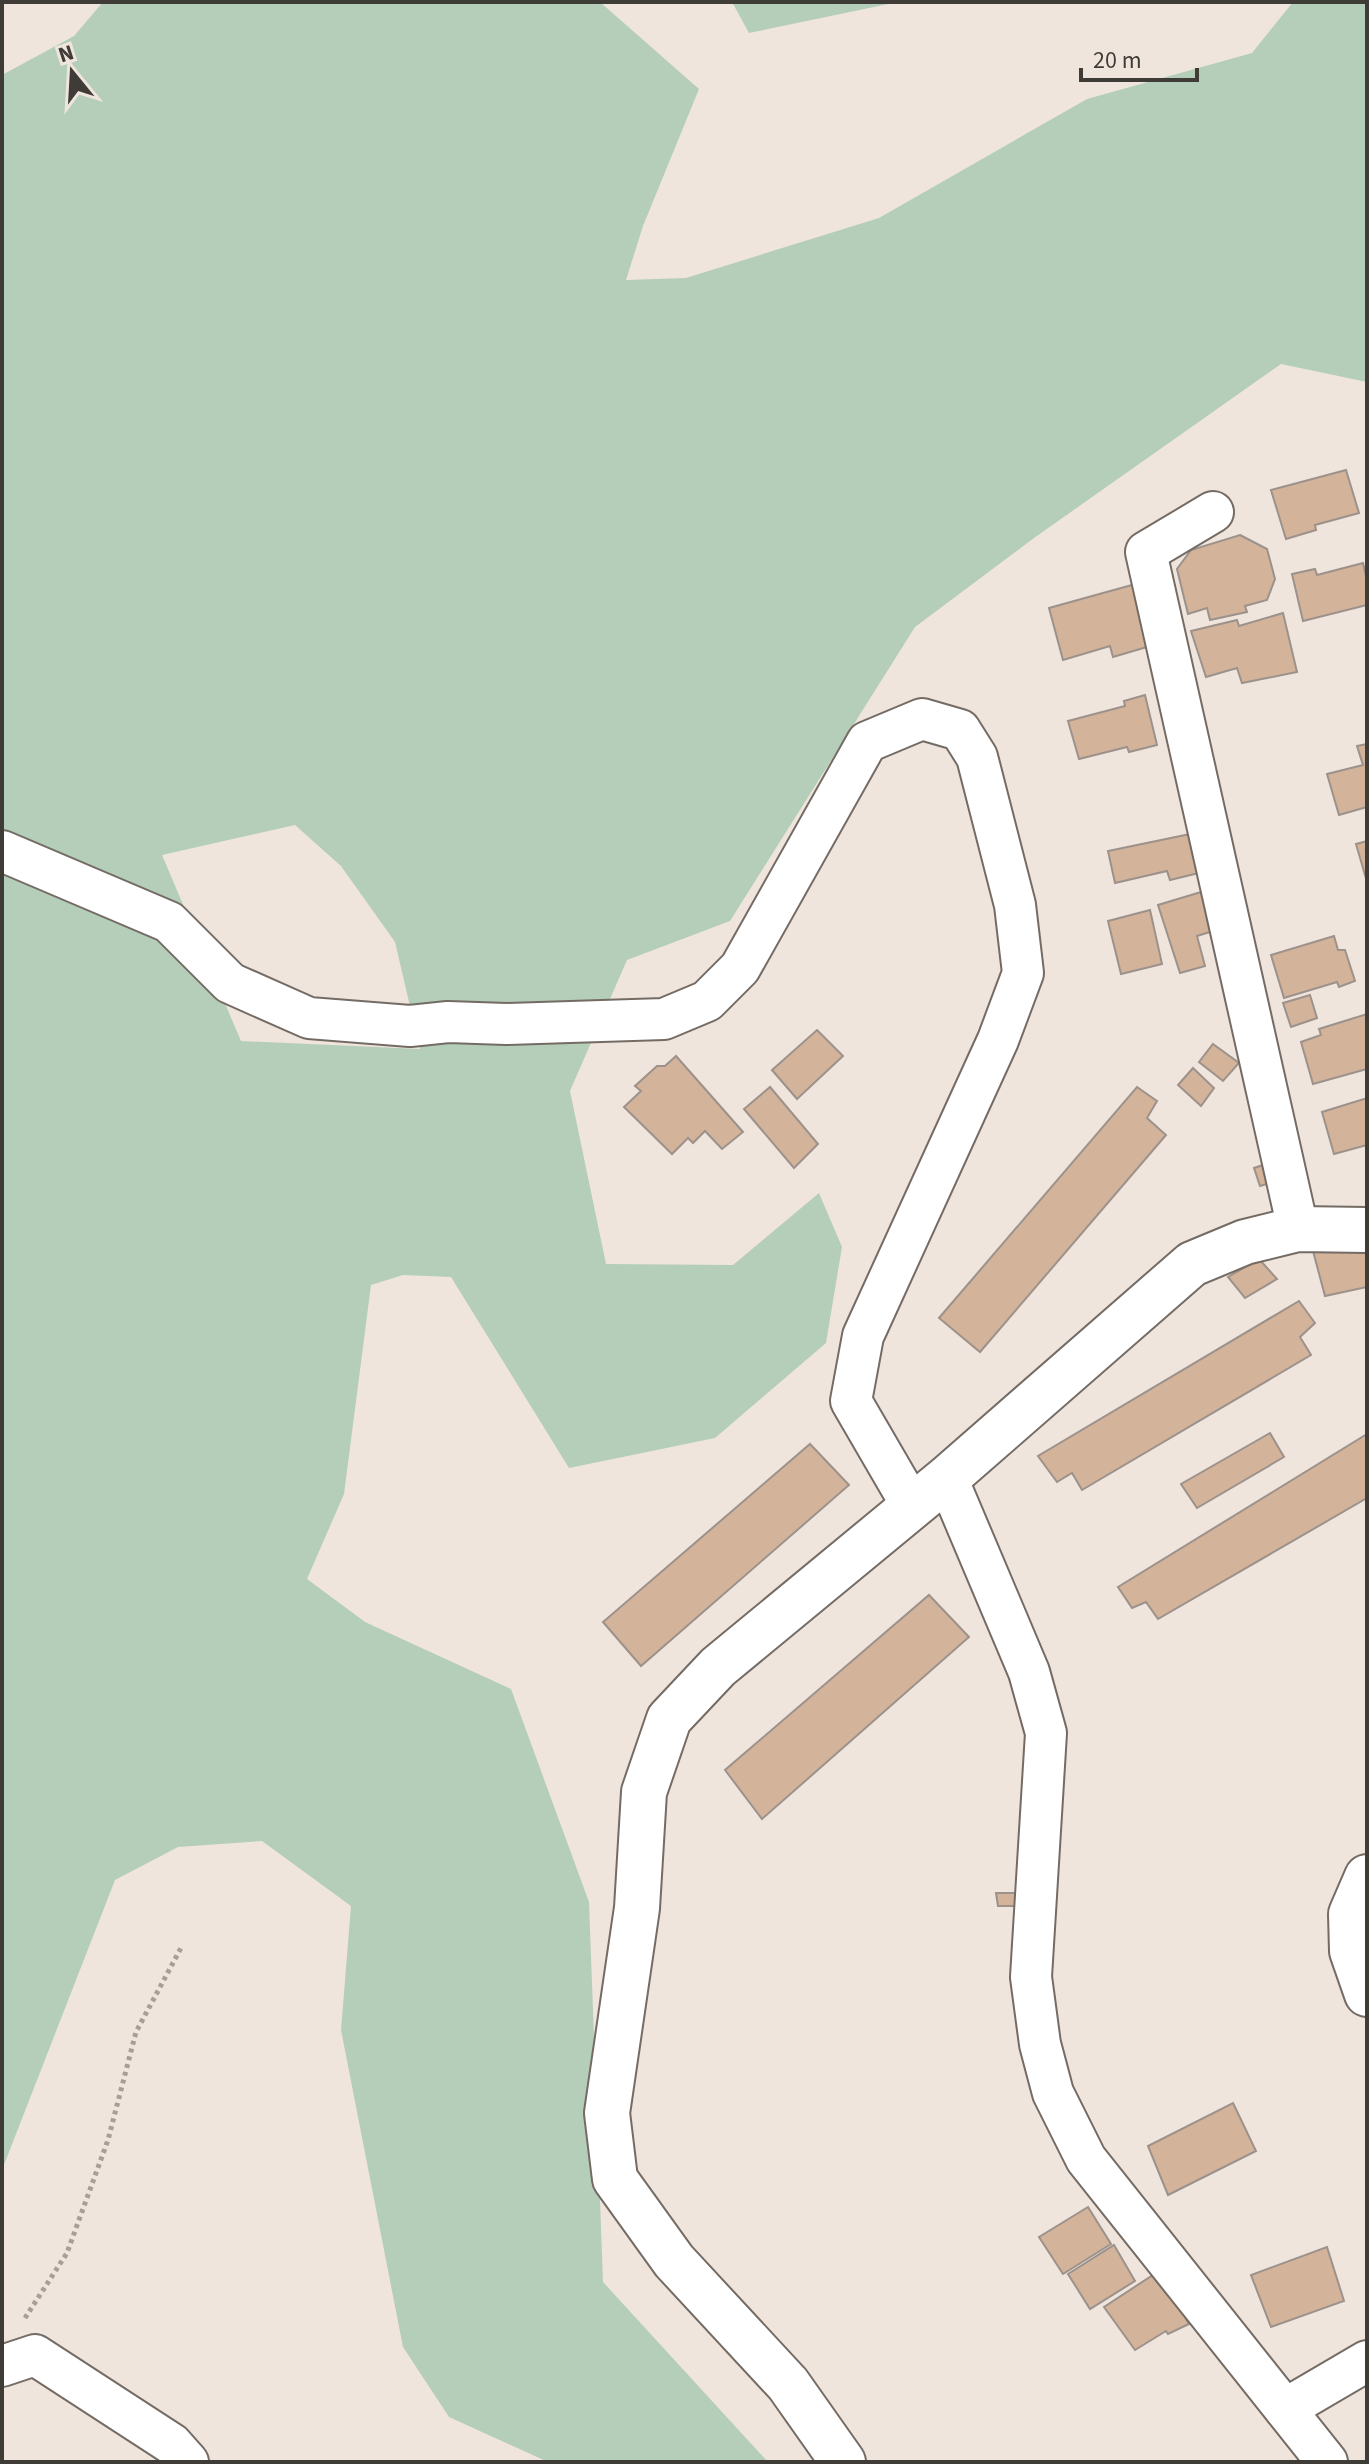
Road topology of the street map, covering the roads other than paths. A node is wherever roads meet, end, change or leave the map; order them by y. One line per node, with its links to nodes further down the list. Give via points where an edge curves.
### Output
1 (1213, 512): 3 (street, via 1146,552)
2 (2, 851): 6 (street, via 169,922 230,983 309,1018 410,1026 664,1019 707,1001 740,968 867,742 922,719 960,730 977,757 1015,905 1023,973 998,1040 863,1336 851,1401)
3 (1298, 1229): 4 (street); 5 (street, via 1245,1242 1192,1264)
4 (1367, 1230)
5 (947, 1478): 6 (street); 11 (street, via 1029,1672 1046,1733 1031,1977 1053,2093 1086,2159)
6 (912, 1506): 13 (street, via 718,1667 669,1719 644,1792 637,1908 607,2113 615,2179 674,2261 788,2384)
7 (1367, 1877): 8 (street, via 1351,1914 1352,1951)
8 (1367, 1994)
9 (1367, 2361): 11 (street)
10 (2, 2366): 12 (street, via 35,2355 172,2444)
11 (1285, 2409): 14 (street)
12 (188, 2462)
13 (843, 2462)
14 (1327, 2462)

